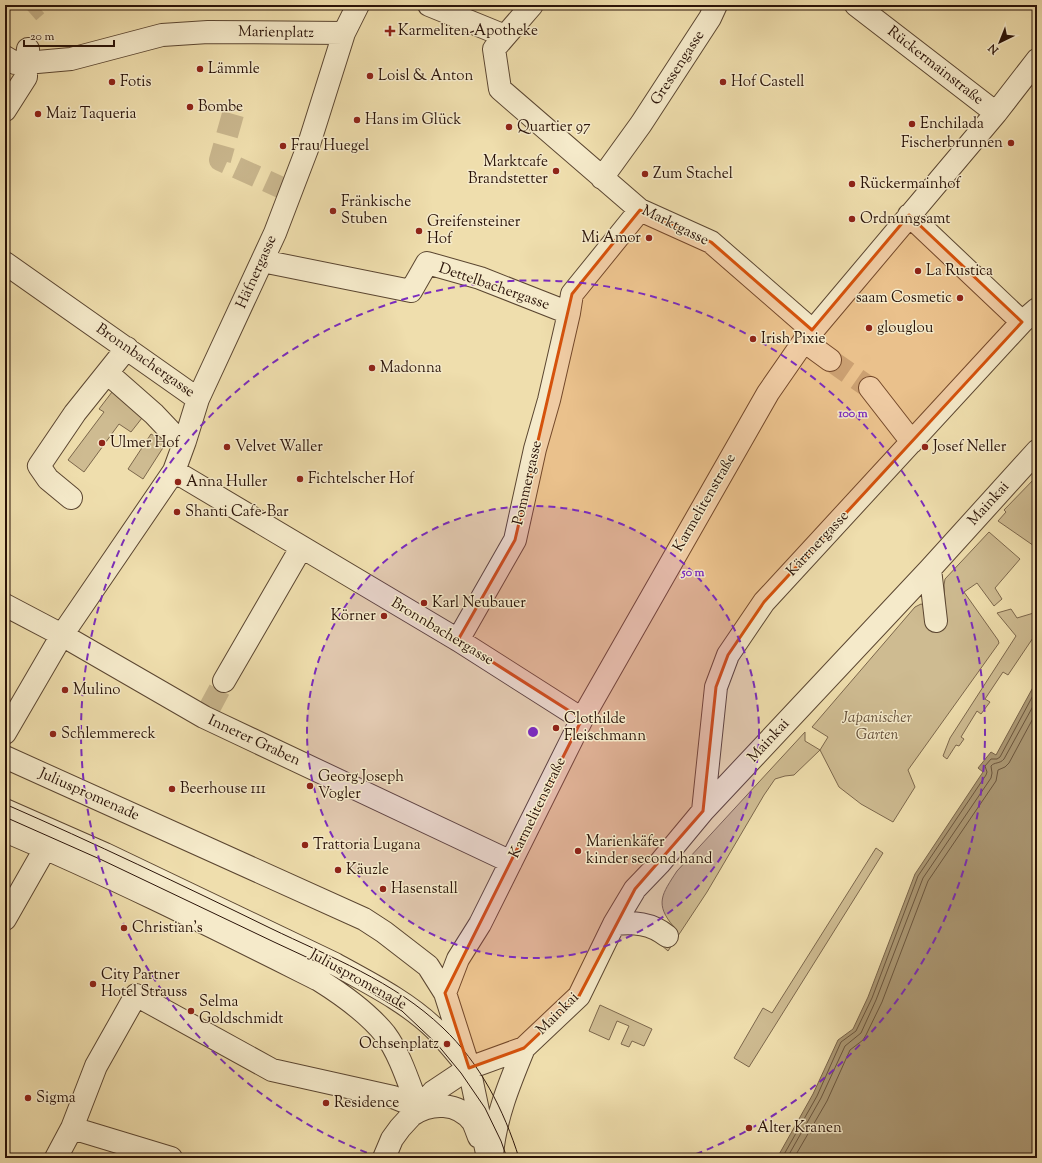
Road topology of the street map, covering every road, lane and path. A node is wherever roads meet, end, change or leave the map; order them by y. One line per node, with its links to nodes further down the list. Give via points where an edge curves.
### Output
1 (358, 5): 6 (street)
2 (429, 5): 7 (street)
3 (532, 5): 7 (street)
4 (716, 5): 13 (street, Gressengasse, via 654,113)
5 (863, 7): 12 (street, Rückermainstraße)
6 (344, 33): 8 (street, Marienplatz, via 208,32 162,35 71,59); 16 (street, Häfnergasse, via 309,144 286,190 277,227)
7 (499, 43): 13 (street, Marktgasse, via 500,88 554,141)
8 (27, 56): 9 (street, Marienplatz, via 15,63); 11 (street, via 26,77)
9 (5, 57)
10 (1037, 60): 12 (street, Karmelitenstraße)
11 (5, 110)
12 (996, 113): 15 (street, Karmelitenstraße)
13 (602, 178): 14 (street, Marktgasse)
14 (640, 210): 18 (street, Dettelbachergasse, via 572,294); 20 (street, Marktgasse, via 711,242)
15 (909, 215): 19 (street, Kärrnergasse); 20 (street, Karmelitenstraße)
16 (262, 261): 18 (street, Dettelbachergasse, via 412,290 427,263 480,278); 25 (street, Häfnergasse)
17 (5, 263): 21 (street, Bronnbachergasse)
18 (569, 313): 36 (street, Pommergasse, via 549,400 534,449 515,540)
19 (1029, 315): 27 (street, Kärrnergasse)
20 (808, 336): 22 (street, Marktgasse); 38 (street, Karmelitenstraße, via 768,393)
21 (127, 348): 25 (street, Bronnbachergasse); 30 (street, via 75,413 39,466 48,479)
22 (830, 360)
23 (113, 378): 26 (street, via 172,433)
24 (870, 388): 27 (street)
25 (198, 399): 26 (street, Bronnbachergasse)
26 (185, 441): 29 (street, Bronnbachergasse)
27 (912, 442): 42 (street, Kärrnergasse, via 764,602 728,655 716,687)
28 (1037, 451): 32 (street, Mainkai)
29 (174, 471): 31 (street, Bronnbachergasse); 35 (street)
30 (71, 498)
31 (301, 548): 36 (street, Bronnbachergasse); 37 (street)
32 (930, 569): 34 (street); 42 (street, Mainkai)
33 (5, 605): 35 (street, Innerer Graben)
34 (936, 621)
35 (62, 635): 39 (street); 45 (street, Innerer Graben, via 206,713)
36 (458, 640): 38 (street, Bronnbachergasse)
37 (224, 681)
38 (582, 719): 45 (street, Karmelitenstraße)
39 (5, 733)
40 (5, 757): 49 (street, Juliuspromenade, via 364,919 428,966)
41 (5, 810): 51 (street, Juliuspromenade, via 105,854 370,983 405,1005 435,1029)
42 (703, 811): 47 (street, Mainkai, via 635,889)
43 (5, 831): 44 (street, Juliuspromenade)
44 (46, 848): 46 (street); 52 (street, Juliuspromenade, via 192,916 337,991 385,1035 402,1065)
45 (511, 862): 49 (street, Karmelitenstraße, via 480,924 458,960)
46 (5, 919)
47 (614, 924): 48 (street, via 645,924); 50 (street, Mainkai, via 579,996)
48 (667, 936)
49 (445, 992): 51 (street, Juliuspromenade)
50 (524, 1048): 51 (street, Mainkai); 58 (street, Mainkai, via 501,1110)
51 (469, 1068): 52 (street, Mainkai, via 433,1092); 57 (street)
52 (418, 1107): 53 (street, via 393,1097 272,1070 136,995 96,1066); 54 (street, Mainkai)
53 (72, 1128): 55 (street); 56 (street)
54 (388, 1148): 57 (street, via 413,1115 434,1106 446,1106 461,1112 473,1123)
55 (56, 1158)
56 (171, 1158)
57 (487, 1158)
58 (492, 1158)

